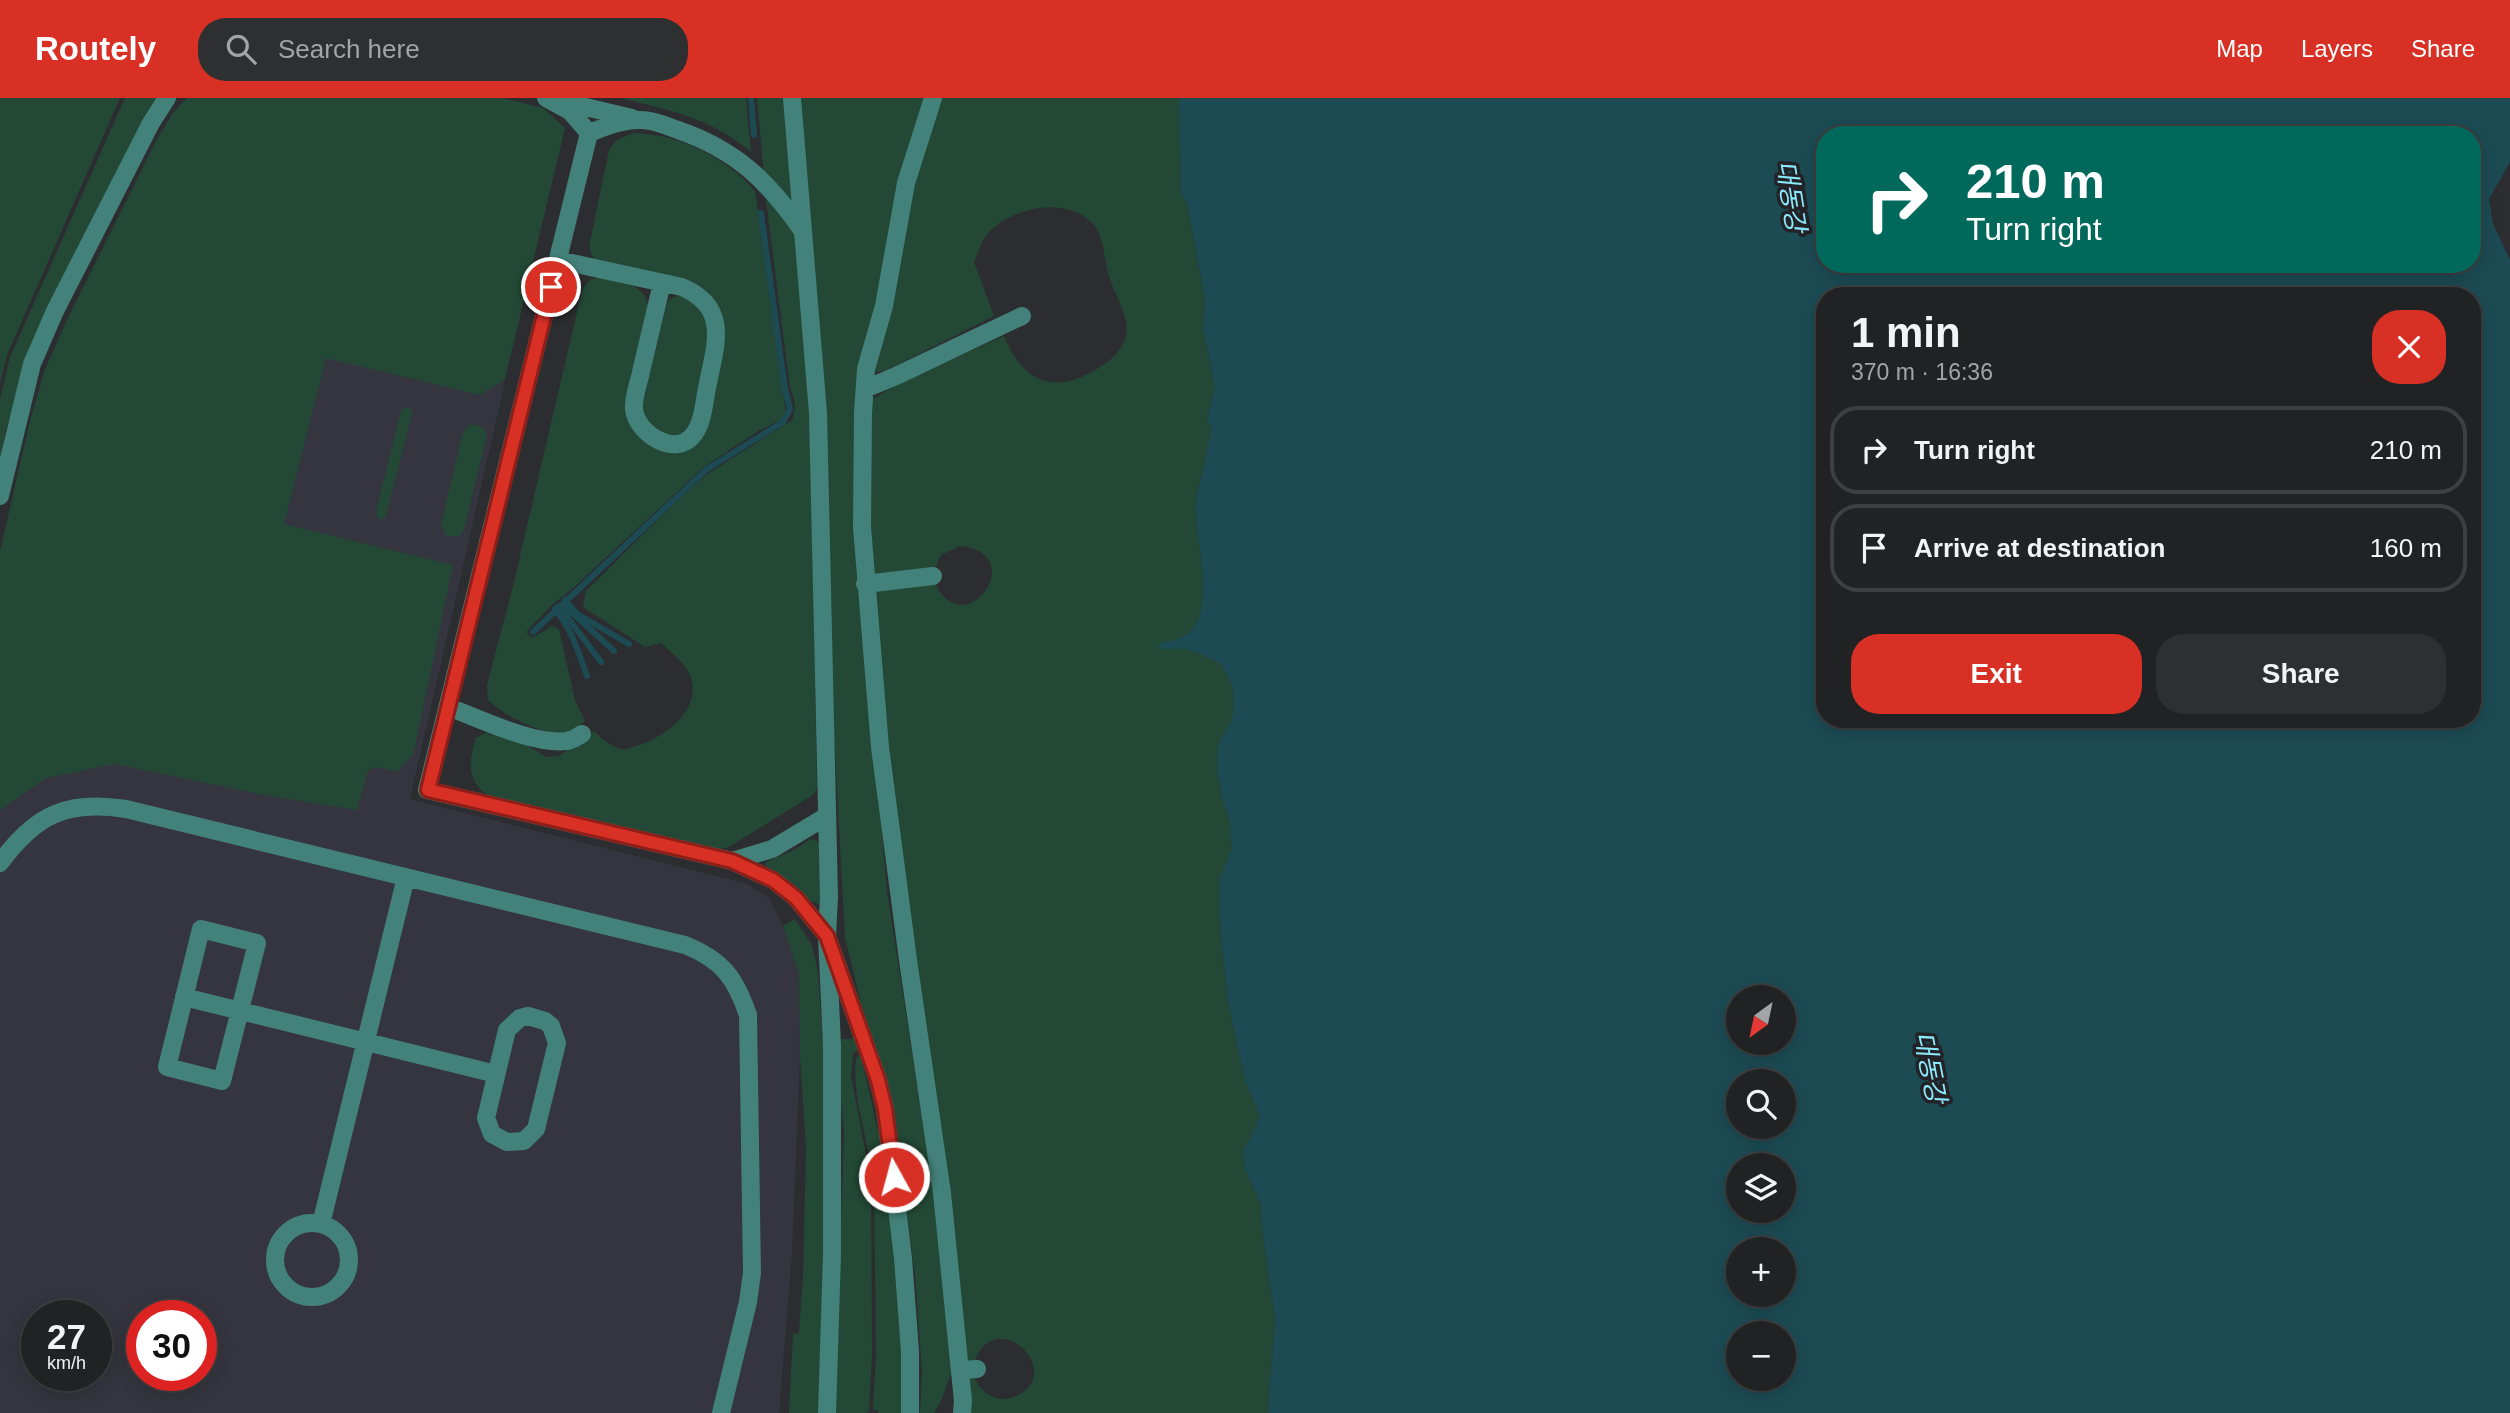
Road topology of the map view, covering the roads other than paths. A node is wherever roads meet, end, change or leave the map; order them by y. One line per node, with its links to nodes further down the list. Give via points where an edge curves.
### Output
1 (167, 98): 11 (street, via 32,364)
2 (792, 98): 6 (street)
3 (933, 98): 10 (street, via 905,183)
4 (641, 120): 5 (street); 5 (street, via 546,98 570,111); 6 (street, via 700,137 727,152 762,179)
5 (589, 133): 7 (street)
6 (803, 232): 16 (street, via 818,413)
7 (558, 260): 8 (street); 14 (street)
8 (662, 283): 8 (street, via 696,293 708,303 718,331 700,422 692,437 671,443 643,431 634,410)
9 (1022, 316): 10 (street)
10 (865, 389): 13 (street)
11 (0, 496)
12 (933, 576): 13 (street)
13 (865, 584): 29 (street, via 880,747 969,1369)
14 (448, 707): 15 (street, via 555,741 571,741); 17 (street, via 428,790)
15 (582, 734)
16 (827, 816): 17 (street, via 772,849); 20 (street)
17 (732, 861): 20 (street, via 789,892)
18 (0, 863): 19 (street, via 17,840 42,820 69,808 98,805)
19 (406, 877): 23 (street); 26 (street, via 685,945 707,954 739,989 748,1014 752,1273)
20 (827, 936): 27 (street, via 832,1045); 28 (street, via 885,1109 911,1351)
21 (184, 997): 22 (street); 22 (street, via 201,929 246,940 257,943); 22 (street, via 167,1067 222,1081)
22 (240, 1011): 23 (street)
23 (365, 1042): 24 (street); 25 (street)
24 (496, 1074): 24 (street, via 487,1126 498,1139 523,1141 536,1129 557,1043 551,1026 537,1017 512,1023)
25 (321, 1224): 25 (street, via 293,1228 277,1247 275,1259 282,1283 302,1304 337,1288 349,1267 346,1243 339,1233)
26 (721, 1413)
27 (827, 1413)
28 (910, 1413)
29 (962, 1413)

